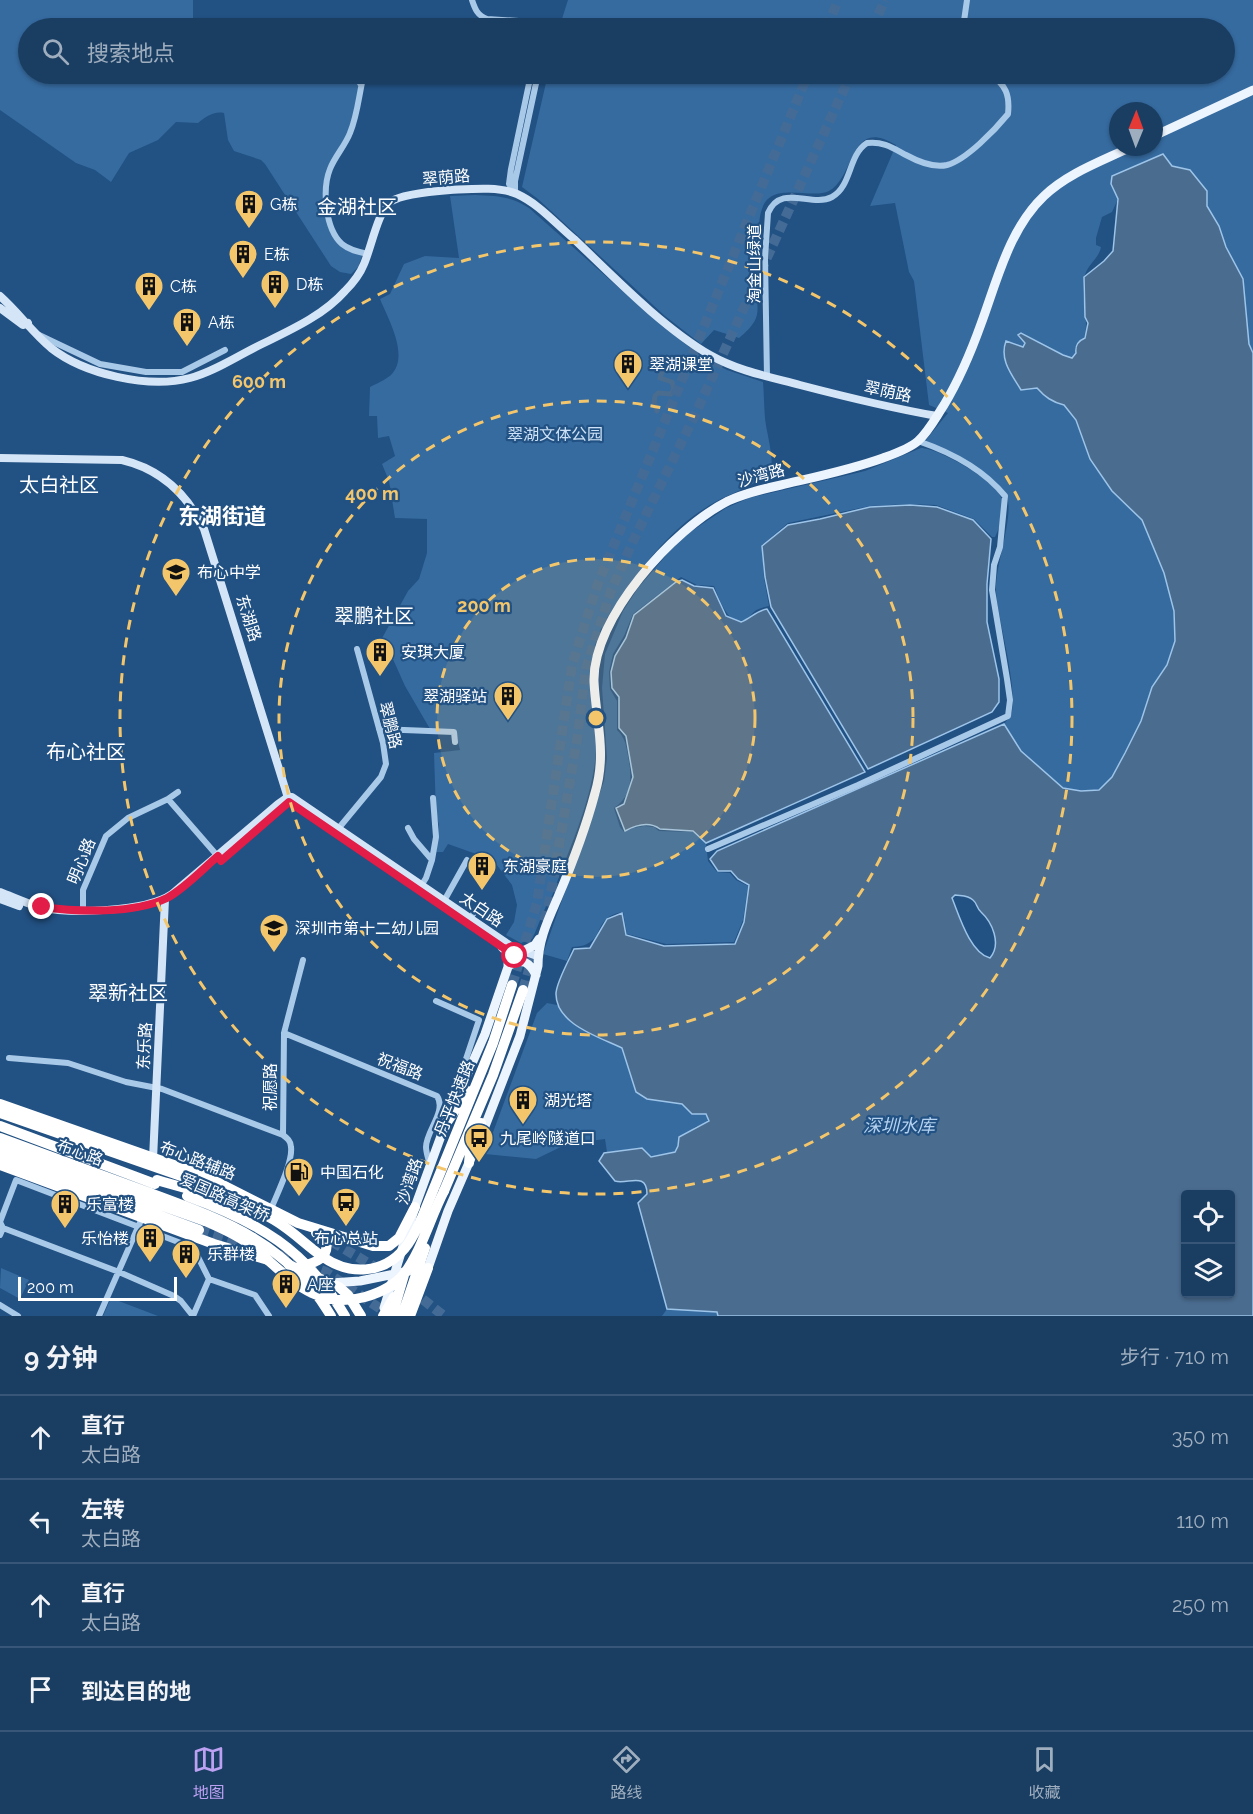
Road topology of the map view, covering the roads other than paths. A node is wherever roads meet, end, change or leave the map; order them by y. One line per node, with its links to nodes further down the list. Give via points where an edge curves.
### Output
1 (472, 0): 3 (street)
2 (967, 0): 4 (street)
3 (484, 18)
4 (964, 18)
5 (529, 84): 12 (street, via 509,184)
6 (536, 84): 12 (street)
7 (1003, 84): 19 (street, 淘金山绿道, via 1008,114 948,165 931,165 882,143 867,143 834,196 821,200 791,198 771,206 765,258)
8 (361, 85): 13 (street, via 350,133 326,179 325,201 340,242)
9 (1253, 90): 10 (main road)
10 (1163, 132)
11 (1113, 156): 20 (main road, 沙湾路, via 1054,188 1018,230 957,381)
12 (515, 193): 13 (street, 翠荫路, via 449,190 393,201 383,212); 19 (street, 翠荫路, via 542,210 678,333 724,362)
13 (368, 254): 17 (street, 翠荫路, via 345,292 318,314 189,378 155,381 108,375 71,361)
14 (0, 296): 16 (street, 翠荫路)
15 (0, 308): 16 (street, via 19,323)
16 (28, 323): 17 (street, 翠荫路)
17 (37, 333): 18 (street, via 100,364 146,372 182,372)
18 (225, 350)
19 (767, 377): 20 (street, 翠荫路)
20 (937, 416): 21 (main road, 沙湾路)
21 (918, 441): 32 (street, via 954,456 995,483 1005,496 992,590 1010,699 1008,716); 44 (main road, 沙湾路, via 866,464 739,496 685,529 651,564 613,618 600,648 594,682 601,737 597,789)
22 (0, 458): 29 (street, 东湖路, via 122,460 160,475 182,495 204,529)
23 (357, 649): 24 (street, 翠鹏路)
24 (379, 729): 25 (street, via 454,732); 31 (street, 翠鹏路, via 387,764 385,772)
25 (455, 742)
26 (178, 792): 28 (street, 明心路)
27 (433, 798): 34 (street, via 436,837)
28 (168, 799): 33 (street); 42 (street, 明心路, via 128,818 106,836 82,890)
29 (289, 800): 31 (street, 太白路, via 296,799); 33 (street); 36 (street, 太白路)
30 (408, 828): 34 (street)
31 (338, 829): 36 (street, 太白路)
32 (708, 849)
33 (219, 858): 39 (street, via 180,894)
34 (432, 860): 36 (street)
35 (467, 860): 40 (street)
36 (420, 888): 40 (street, 太白路)
37 (0, 892): 42 (street, via 42,907)
38 (0, 899): 39 (street, via 36,911 117,914)
39 (165, 901): 42 (street); 57 (street, 东乐路)
40 (443, 903): 43 (street, 太白路)
41 (477, 908): 43 (street)
42 (84, 909)
43 (469, 921): 45 (street, 太白路); 46 (street, 太白路)
44 (541, 938): 46 (main road, 沙湾路); 47 (main road, 沙湾路)
45 (502, 947): 46 (street, 太白路); 49 (main road, via 509,954)
46 (521, 953): 47 (street, 太白路); 49 (main road, 沙湾路)
47 (537, 956): 50 (main road, 沙湾路)
48 (303, 960): 52 (street, 祝愿路)
49 (508, 968): 50 (main road, via 525,962); 56 (main road, 沙湾路)
50 (536, 975): 67 (main road, 沙湾路, via 520,1036)
51 (436, 1001): 56 (street, via 480,1020 465,1065)
52 (284, 1033): 62 (street, 祝愿路); 70 (street, 祝福路, via 437,1096 440,1106 426,1146)
53 (9, 1058): 57 (street, via 68,1063)
54 (480, 1074): 55 (highway, 丹平快速路, via 518,987); 60 (highway); 68 (highway, 丹平快速路)
55 (493, 1075): 67 (highway); 68 (highway, 丹平快速路)
56 (465, 1079): 60 (main road, 沙湾路)
57 (158, 1088): 62 (street); 66 (street, 东乐路)
58 (0, 1104): 66 (highway, 布心路辅路)
59 (0, 1113): 71 (highway)
60 (445, 1125): 70 (main road, 沙湾路)
61 (0, 1126): 72 (highway, 布心路, via 130,1173)
62 (283, 1135): 75 (street, 祝愿路, via 292,1147)
63 (0, 1138): 72 (highway, 布心路)
64 (0, 1148): 73 (highway, bridge, via 216,1226 245,1242 293,1283 332,1299 370,1296 402,1276)
65 (0, 1157): 79 (highway)
66 (153, 1159): 75 (highway, 布心路辅路, via 220,1182)
67 (469, 1162): 82 (main road, 沙湾路)
68 (450, 1164): 73 (highway, 丹平快速路); 76 (highway, 丹平快速路)
69 (0, 1165): 77 (highway)
70 (430, 1167): 74 (main road, 沙湾路)
71 (184, 1177)
72 (154, 1186): 76 (highway, bridge, via 231,1202 265,1215 327,1260 351,1270 374,1269 393,1260 409,1243); 92 (highway, 爱国路高架桥, bridge, via 257,1240 304,1279); 93 (highway, 爱国路高架桥, bridge, via 227,1212 273,1236 310,1268)
73 (444, 1191): 97 (highway, bridge)
74 (415, 1207): 78 (highway, 布心路辅路, via 399,1238 382,1248); 84 (main road, 沙湾路)
75 (271, 1209): 78 (highway, 布心路辅路)
76 (421, 1221): 96 (highway, bridge)
77 (140, 1222): 80 (street, via 16,1180 0,1222); 81 (highway); 83 (street); 85 (street, via 190,1247)
78 (298, 1223): 81 (highway, via 323,1237 327,1249 319,1260)
79 (199, 1230)
80 (1, 1231): 83 (street)
81 (296, 1267): 86 (highway)
82 (428, 1268): 84 (main road); 98 (highway)
83 (119, 1272): 89 (street); 90 (street, via 174,1296)
84 (394, 1274): 86 (main road); 95 (main road, 沙湾路)
85 (209, 1279): 90 (street); 91 (street, via 255,1295)
86 (332, 1283): 94 (highway, via 348,1294)
87 (0, 1305): 88 (street)
88 (18, 1316)
89 (99, 1316)
90 (193, 1316)
91 (269, 1316)
92 (331, 1316)
93 (345, 1316)
94 (361, 1316)
95 (383, 1316): 97 (highway, via 401,1291 407,1293 409,1300)
96 (392, 1316)
97 (403, 1316)
98 (411, 1316)

